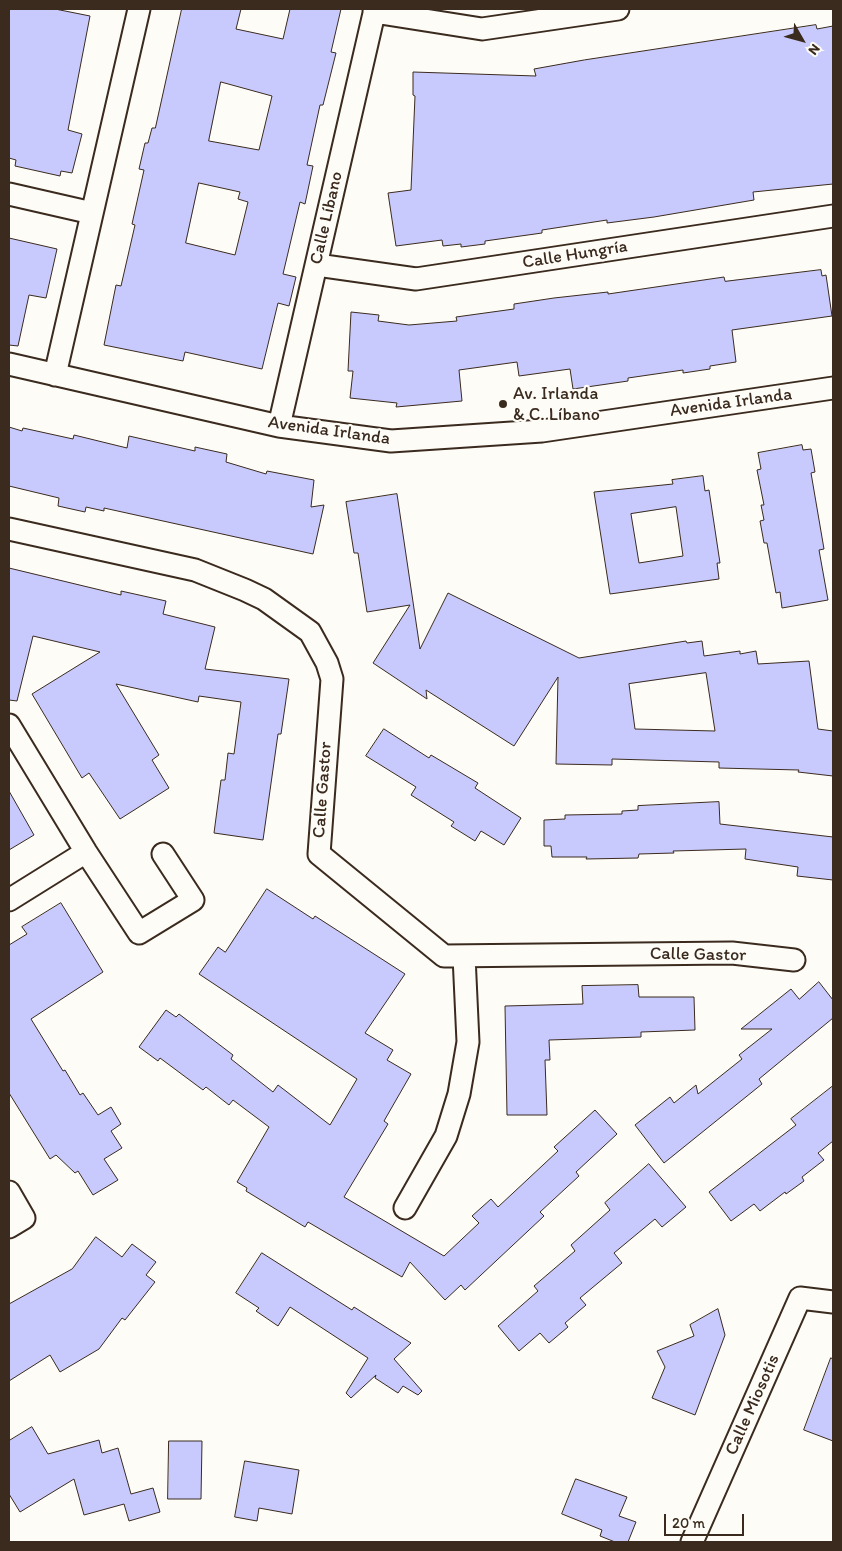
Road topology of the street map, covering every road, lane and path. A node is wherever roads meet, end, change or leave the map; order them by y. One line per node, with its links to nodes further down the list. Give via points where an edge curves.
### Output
1 (139, 9): 5 (street)
2 (618, 9): 3 (street, via 482,29)
3 (375, 10): 7 (street, Calle Líbano)
4 (9, 194): 5 (street)
5 (92, 213): 9 (street)
6 (833, 216): 7 (street, Calle Hungría, via 416,279)
7 (317, 265): 11 (street, Calle Líbano)
8 (9, 364): 9 (street, Avenida Irlanda)
9 (56, 375): 11 (street, Avenida Irlanda)
10 (833, 388): 11 (street, Avenida Irlanda, via 532,432 391,441)
11 (279, 426)
12 (9, 529): 17 (street, Calle Gastor, via 195,570 264,600 310,632 332,679 319,854 444,956)
13 (9, 725): 14 (street)
14 (86, 852): 15 (street, via 139,933 192,900); 16 (street)
15 (163, 854)
16 (9, 900)
17 (464, 956): 18 (street, Calle Gastor, via 732,953); 20 (street, via 468,1042 459,1094 446,1136)
18 (794, 960)
19 (9, 1192): 21 (street)
20 (405, 1208)
21 (16, 1222)
22 (833, 1302): 23 (street, Calle Miosotis, via 800,1298)
23 (692, 1542)

